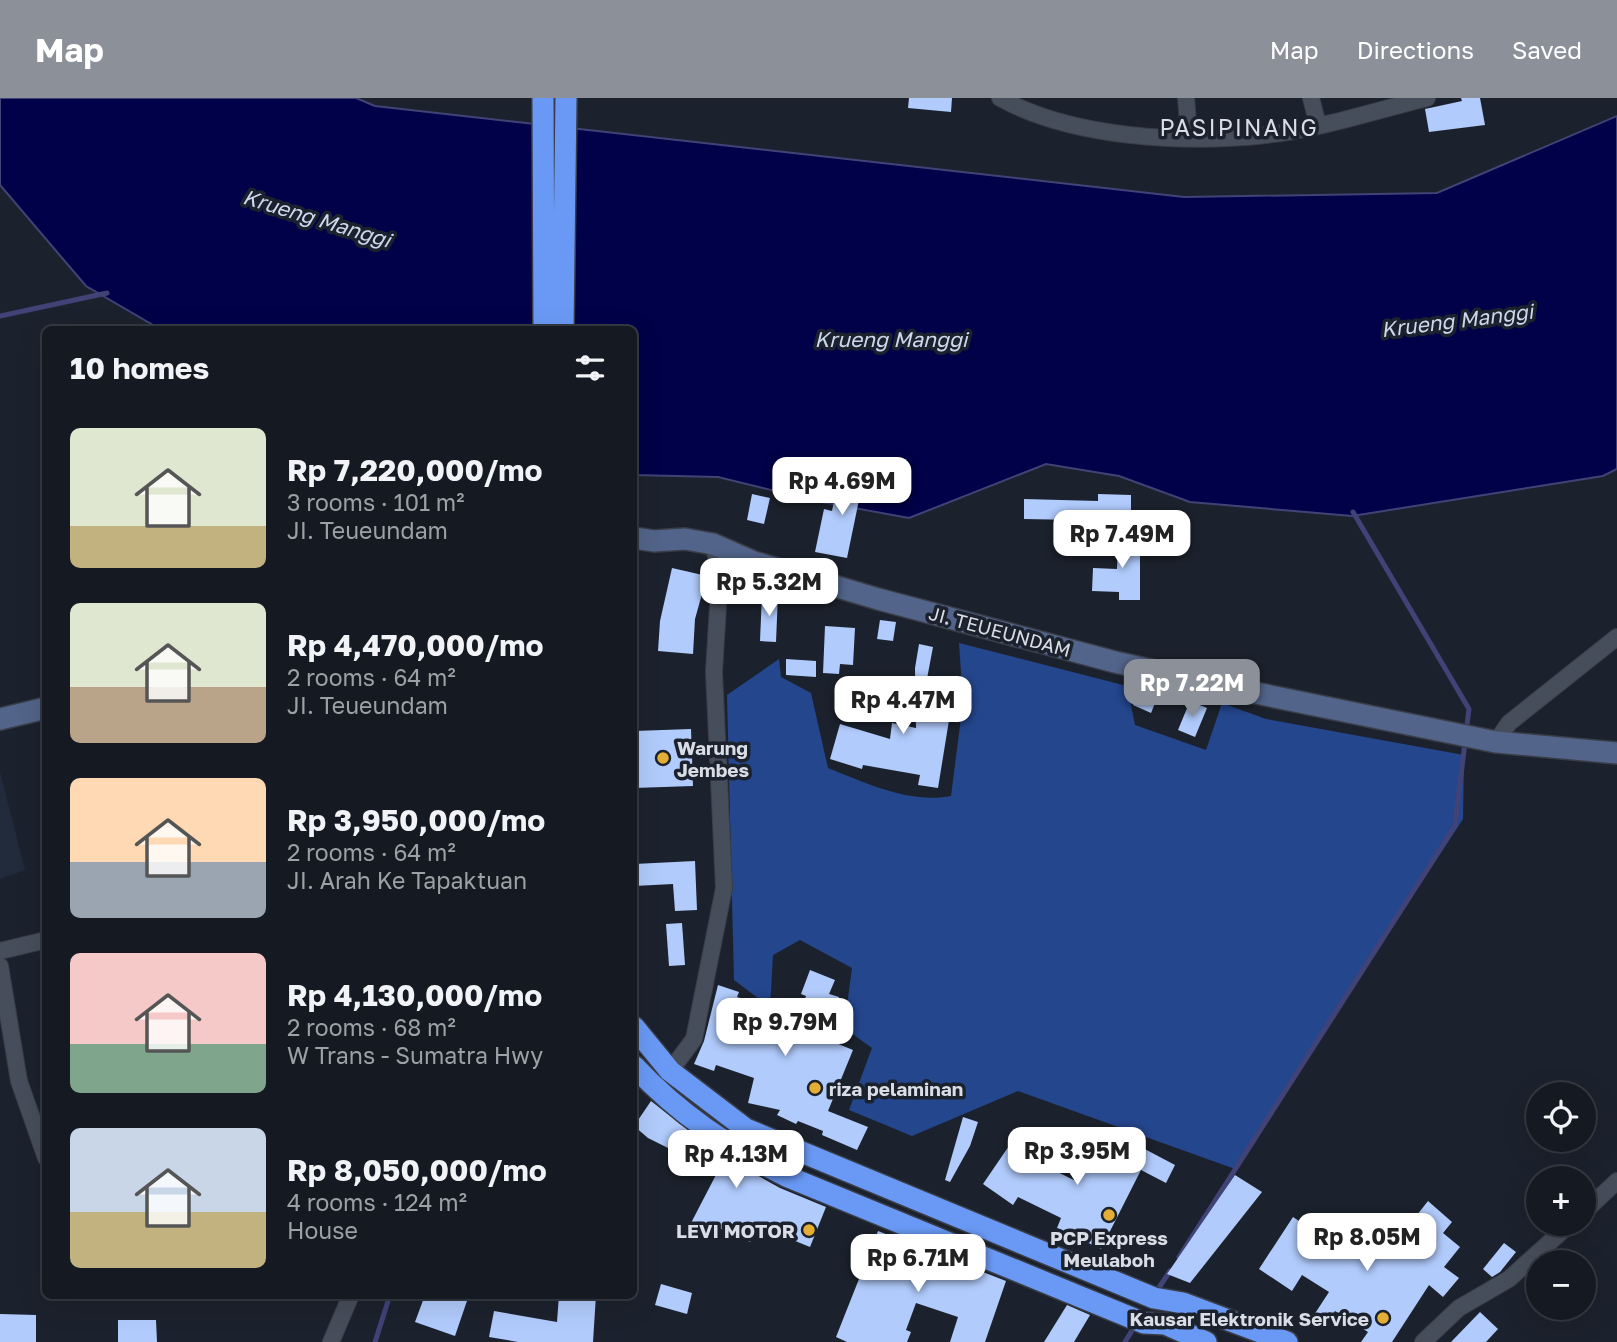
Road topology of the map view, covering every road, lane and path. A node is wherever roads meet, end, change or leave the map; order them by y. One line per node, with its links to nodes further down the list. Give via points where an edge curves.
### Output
1 (543, 98): 9 (highway)
2 (566, 98): 10 (highway)
3 (1000, 98): 8 (street, via 1044,119 1112,133)
4 (1186, 98): 8 (street)
5 (1311, 98): 7 (street)
6 (1427, 98): 7 (street)
7 (1318, 125): 8 (street, via 1267,135)
8 (1189, 136)
9 (544, 326)
10 (564, 326)
11 (637, 538): 12 (street, JI. TEUEUNDAM)
12 (713, 544): 16 (street, JI. TEUEUNDAM, via 754,562 878,599 1088,655); 23 (street, via 720,572 716,733 724,888 694,1039)
13 (1617, 637): 16 (street, via 1510,723)
14 (42, 709): 15 (street)
15 (0, 719)
16 (1496, 742): 17 (street, JI. TEUEUNDAM)
17 (1617, 753)
18 (42, 941): 19 (street)
19 (0, 951)
20 (0, 966): 24 (street, via 19,1081)
21 (637, 1031): 23 (highway)
22 (637, 1069): 31 (highway, via 695,1124 786,1176)
23 (670, 1071): 29 (highway, via 746,1129 1154,1298 1183,1303)
24 (42, 1147)
25 (1617, 1181): 26 (street)
26 (1596, 1201)
27 (1557, 1236): 32 (street, via 1509,1279 1460,1308)
28 (349, 1299): 30 (street)
29 (1278, 1340)
30 (331, 1342)
31 (1206, 1342)
32 (1423, 1342)

